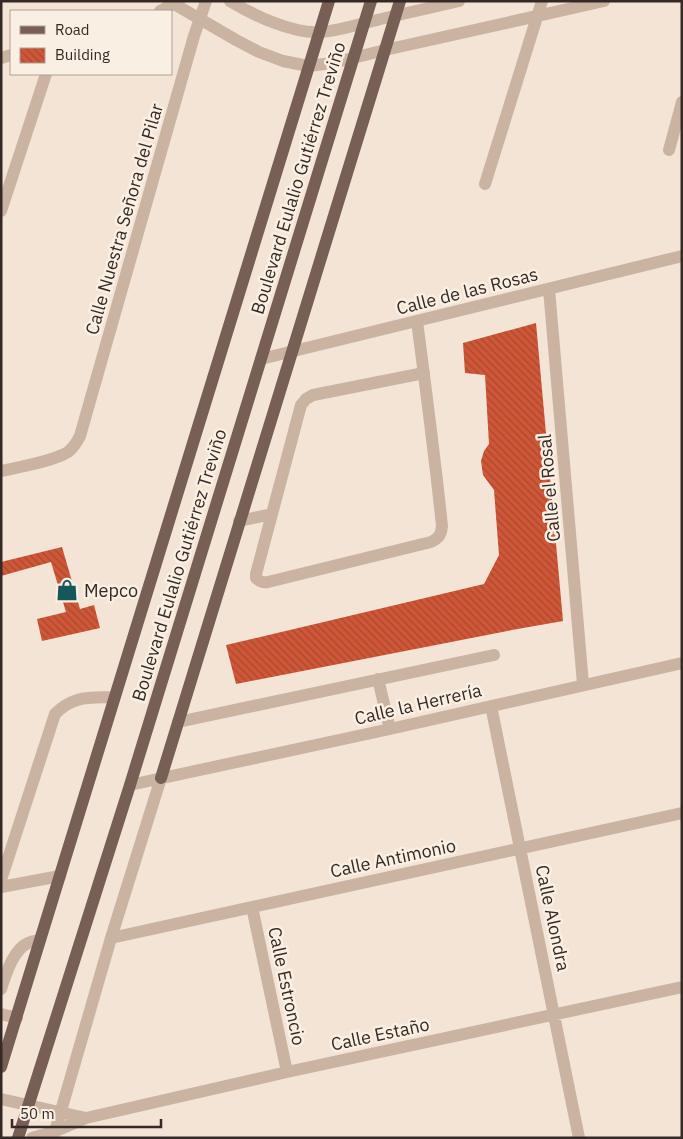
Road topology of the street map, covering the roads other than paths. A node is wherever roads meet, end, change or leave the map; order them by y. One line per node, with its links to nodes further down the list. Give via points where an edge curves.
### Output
1 (206, 1): 13 (street, Calle Nuestra Señora del Pilar)
2 (230, 1): 15 (street, via 276,24)
3 (329, 1): 15 (main road, Boulevard Eulalio Gutiérrez Treviño)
4 (371, 1): 14 (main road, Boulevard Eulalio Gutiérrez Treviño)
5 (400, 1): 11 (main road)
6 (459, 1): 11 (street)
7 (542, 1): 12 (street)
8 (604, 1): 12 (street)
9 (174, 2): 10 (street); 13 (street)
10 (162, 10)
11 (396, 15): 14 (street); 16 (main road)
12 (537, 16): 16 (street); 22 (street)
13 (199, 19): 18 (street, via 259,52); 30 (street, Calle Nuestra Señora del Pilar, via 80,436 75,445 57,457)
14 (364, 23): 15 (street); 17 (main road, Boulevard Eulalio Gutiérrez Treviño)
15 (319, 33): 18 (main road, Boulevard Eulalio Gutiérrez Treviño)
16 (385, 50): 17 (street); 27 (main road)
17 (354, 58): 18 (street); 28 (main road, Boulevard Eulalio Gutiérrez Treviño)
18 (308, 66): 37 (main road, Boulevard Eulalio Gutiérrez Treviño)
19 (46, 75): 23 (street)
20 (682, 102): 21 (street)
21 (668, 150)
22 (485, 184)
23 (1, 211)
24 (682, 256): 25 (street, Calle de las Rosas)
25 (549, 289): 26 (street, Calle de las Rosas); 36 (street, Calle el Rosal)
26 (418, 321): 27 (street, Calle de las Rosas); 29 (street)
27 (292, 352): 28 (street, Calle de las Rosas); 32 (main road)
28 (261, 359): 42 (main road, Boulevard Eulalio Gutiérrez Treviño)
29 (424, 373): 31 (street, via 319,393 306,399 301,405); 31 (street, via 438,478 442,526 438,538 263,583 256,574)
30 (1, 471)
31 (272, 514): 32 (street)
32 (239, 521): 39 (main road)
33 (494, 655): 35 (street)
34 (682, 663): 36 (street, Calle la Herrería)
35 (378, 679): 39 (street); 40 (street)
36 (583, 684): 38 (street, Calle la Herrería)
37 (114, 698): 45 (main road, Boulevard Eulalio Gutiérrez Treviño); 46 (street, via 72,701 55,714)
38 (491, 706): 40 (street, Calle la Herrería); 44 (street, Calle Alondra)
39 (178, 722): 41 (main road)
40 (390, 729): 41 (street, Calle la Herrería)
41 (161, 778): 42 (street, Calle la Herrería); 49 (street)
42 (130, 785): 59 (main road, Boulevard Eulalio Gutiérrez Treviño)
43 (682, 813): 44 (street, Calle Antimonio)
44 (520, 848): 48 (street, Calle Antimonio); 54 (street, Calle Alondra)
45 (60, 876): 47 (street); 50 (main road, Boulevard Eulalio Gutiérrez Treviño)
46 (1, 880)
47 (1, 887)
48 (252, 907): 49 (street, Calle Antimonio); 57 (street, Calle Estroncio)
49 (111, 938): 60 (street)
50 (40, 940): 52 (street, via 22,947 14,957); 55 (main road, Boulevard Eulalio Gutiérrez Treviño)
51 (682, 987): 54 (street, Calle Estaño)
52 (1, 989)
53 (1, 1014): 55 (street)
54 (555, 1014): 57 (street, Calle Estaño); 65 (street, Calle Alondra)
55 (17, 1018): 56 (main road, Boulevard Eulalio Gutiérrez Treviño)
56 (1, 1067)
57 (287, 1072): 61 (street, Calle Estaño)
58 (1, 1099): 59 (street, Calle Estaño)
59 (29, 1105): 60 (street, Calle Estaño); 63 (main road, Boulevard Eulalio Gutiérrez Treviño)
60 (61, 1112): 61 (street, Calle Estaño); 62 (street)
61 (86, 1118): 62 (street, Calle Estaño)
62 (54, 1134): 64 (street, Calle Estaño)
63 (18, 1138)
64 (32, 1138)
65 (579, 1138)

